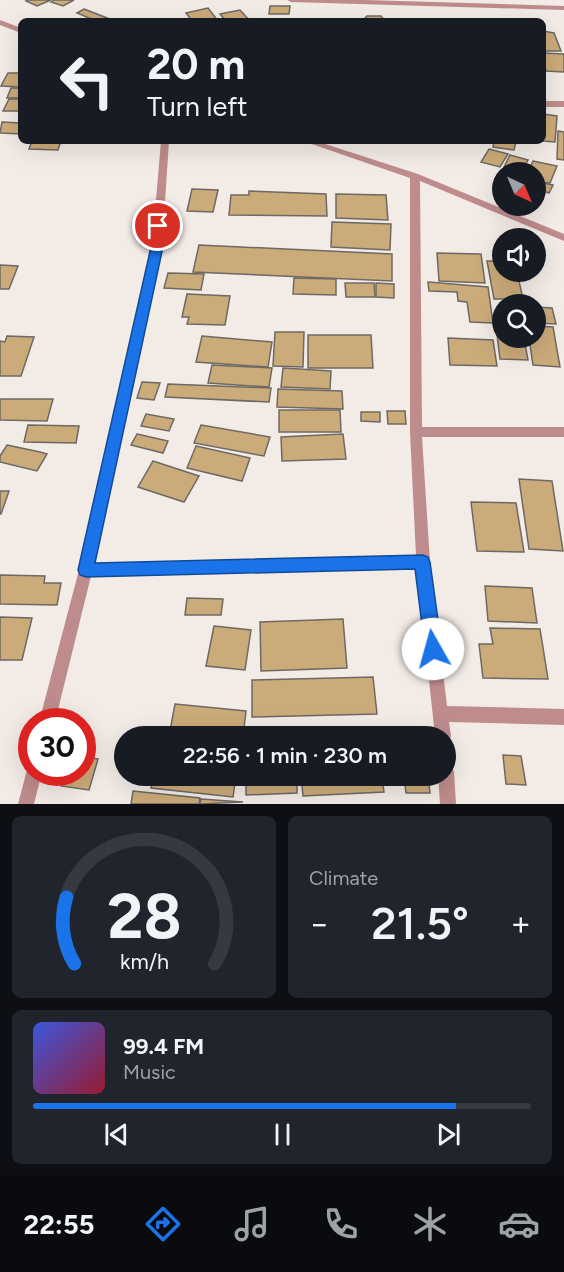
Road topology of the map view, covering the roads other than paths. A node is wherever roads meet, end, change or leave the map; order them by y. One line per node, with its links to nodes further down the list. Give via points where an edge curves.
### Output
1 (291, 0): 2 (street)
2 (429, 2): 3 (street)
3 (564, 8)
4 (1, 24): 5 (street)
5 (18, 30)
6 (546, 104): 7 (street)
7 (564, 104)
8 (165, 144): 15 (street, via 157,247)
9 (316, 144): 10 (street)
10 (415, 176): 11 (street); 12 (street)
11 (564, 238)
12 (416, 432): 13 (street); 14 (street)
13 (564, 432)
14 (423, 562): 15 (street); 17 (street)
15 (86, 570): 16 (street)
16 (51, 708)
17 (441, 714): 18 (street); 19 (street)
18 (564, 717)
19 (442, 726)
20 (30, 786): 22 (street)
21 (447, 786): 23 (street)
22 (26, 804)
23 (448, 804)

